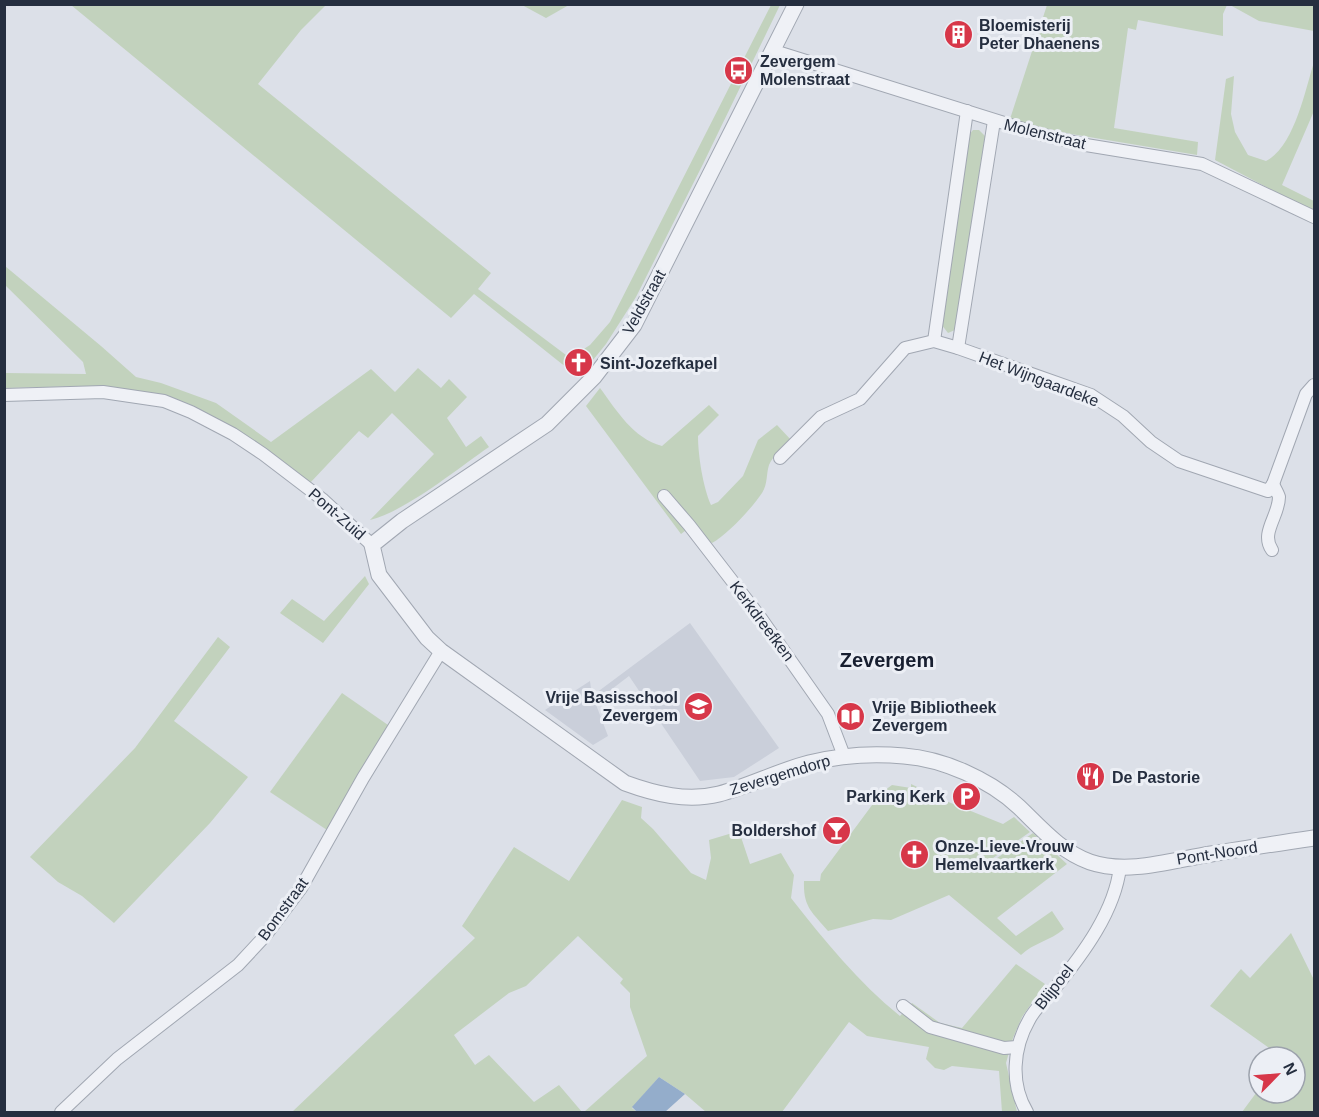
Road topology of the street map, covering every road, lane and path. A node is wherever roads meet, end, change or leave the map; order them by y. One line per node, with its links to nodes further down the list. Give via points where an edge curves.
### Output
1 (796, 4): 2 (street, Veldstraat)
2 (774, 51): 3 (street, Molenstraat); 13 (street, Veldstraat, via 634,325 594,377 547,424)
3 (966, 111): 4 (street, Molenstraat); 6 (street)
4 (994, 121): 5 (street, Molenstraat, via 1086,145 1203,164); 7 (street, Het Wijngaardeke)
5 (1314, 218)
6 (934, 341): 7 (street, Het Wijngaardeke); 10 (street, via 905,348 860,399 821,417)
7 (958, 348): 11 (street, Het Wijngaardeke, via 1091,395 1179,460 1268,491)
8 (1314, 385): 11 (street, via 1306,394)
9 (4, 395): 13 (street, Pont-Zuid, via 103,392 164,401 263,454 322,499)
10 (780, 458)
11 (1273, 484): 14 (street, via 1279,497 1268,537)
12 (664, 496): 16 (street, Kerkdreefken, via 760,617 828,714)
13 (372, 545): 15 (street, Pont-Zuid, via 379,575)
14 (1272, 550)
15 (441, 651): 17 (street, Pont-Zuid); 22 (street, Bomstraat, via 301,888 265,936 238,965 117,1059)
16 (844, 756): 17 (street, Zevergemdorp, via 809,763 717,794 670,796); 19 (street, Zevergemdorp, via 907,756 962,772 1008,797 1064,849 1098,864)
17 (626, 783)
18 (1314, 837): 19 (street, Pont-Noord)
19 (1120, 867): 21 (street, Blijpoel, via 1117,891 1106,915 1065,975 1029,1018)
20 (903, 1006): 21 (street, via 930,1027 1004,1048)
21 (1017, 1047): 23 (street, Blijpoel, via 1015,1067 1020,1101)
22 (62, 1113)
23 (1027, 1113)

